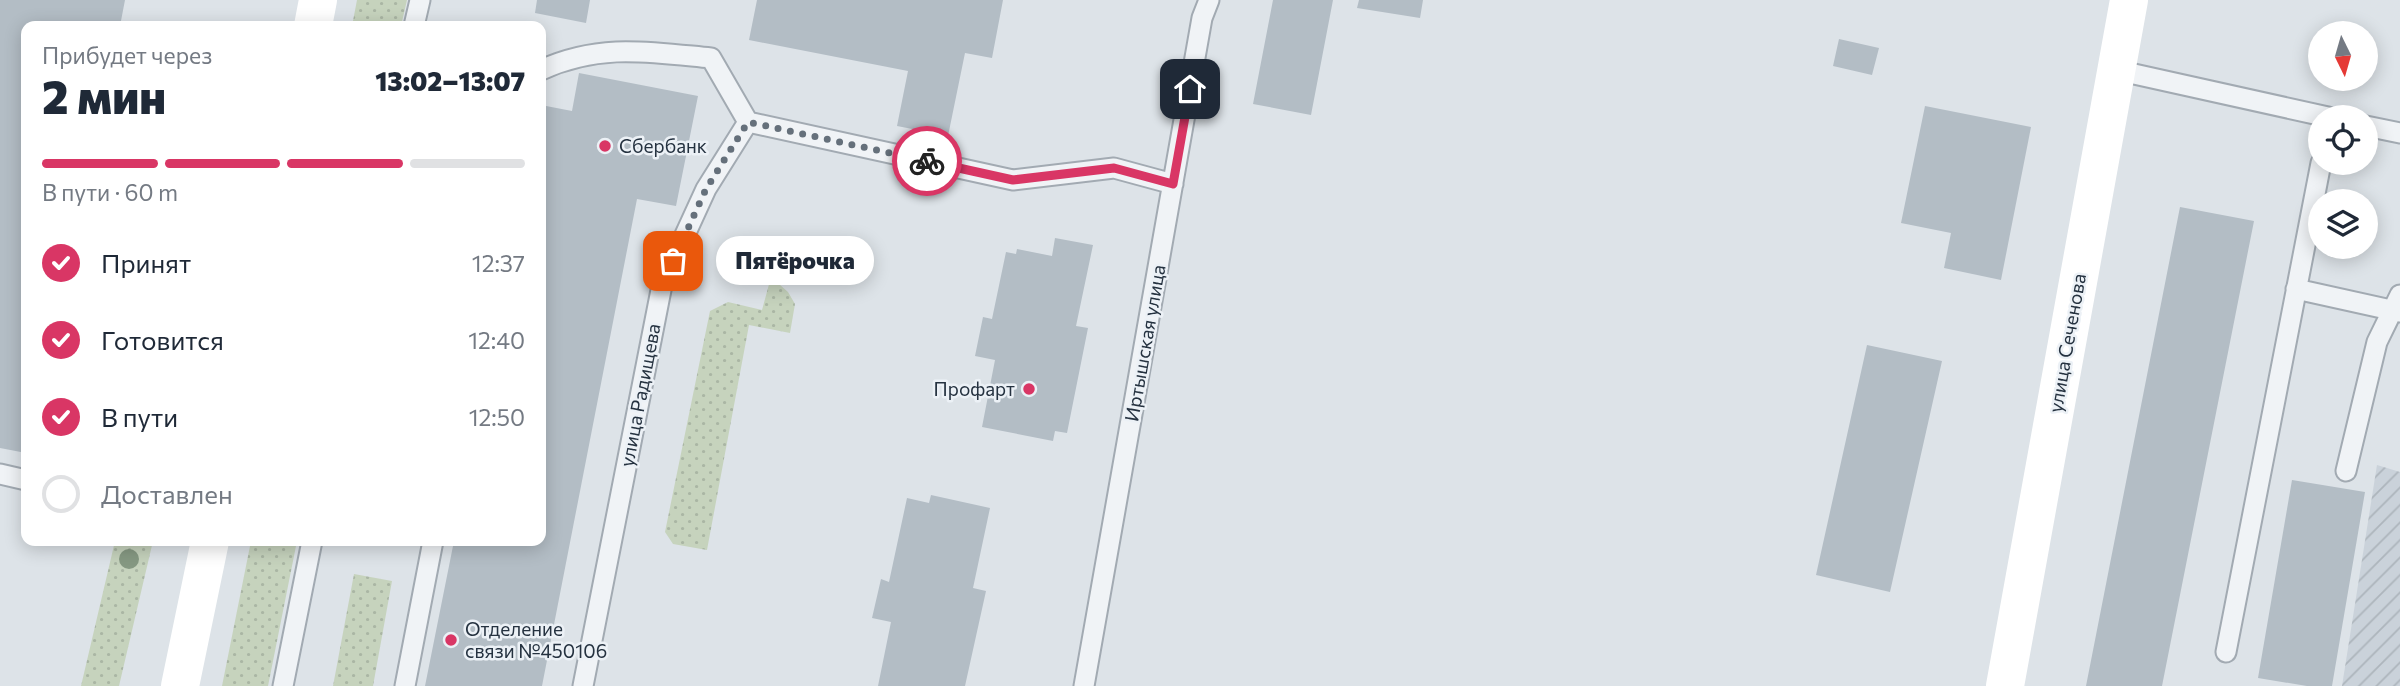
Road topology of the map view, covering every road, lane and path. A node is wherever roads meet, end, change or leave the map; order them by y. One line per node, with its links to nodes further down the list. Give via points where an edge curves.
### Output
1 (318, 0): 5 (street)
2 (420, 0): 6 (lane)
3 (1209, 0): 14 (lane, Иртышская улица)
4 (2129, 0): 8 (street, улица Сеченова)
5 (314, 21)
6 (415, 21)
7 (546, 68): 10 (lane, via 565,59 624,50 711,58)
8 (2116, 70): 9 (lane); 29 (street, улица Сеченова)
9 (2308, 113)
10 (748, 122): 14 (lane, via 1013,180 1114,168); 27 (lane, улица Радищева, via 706,189 662,285)
11 (2378, 128): 12 (lane)
12 (2400, 133)
13 (2319, 175): 15 (lane)
14 (1173, 184): 28 (lane, Иртышская улица)
15 (2296, 289): 16 (lane); 23 (lane)
16 (2398, 306): 17 (lane, via 2377,342)
17 (2346, 471)
18 (0, 474): 19 (lane)
19 (21, 479)
20 (209, 546): 24 (street)
21 (311, 546): 25 (lane)
22 (432, 546): 26 (lane)
23 (2226, 652)
24 (180, 686)
25 (283, 686)
26 (405, 686)
27 (583, 686)
28 (1084, 686)
29 (2005, 686)

